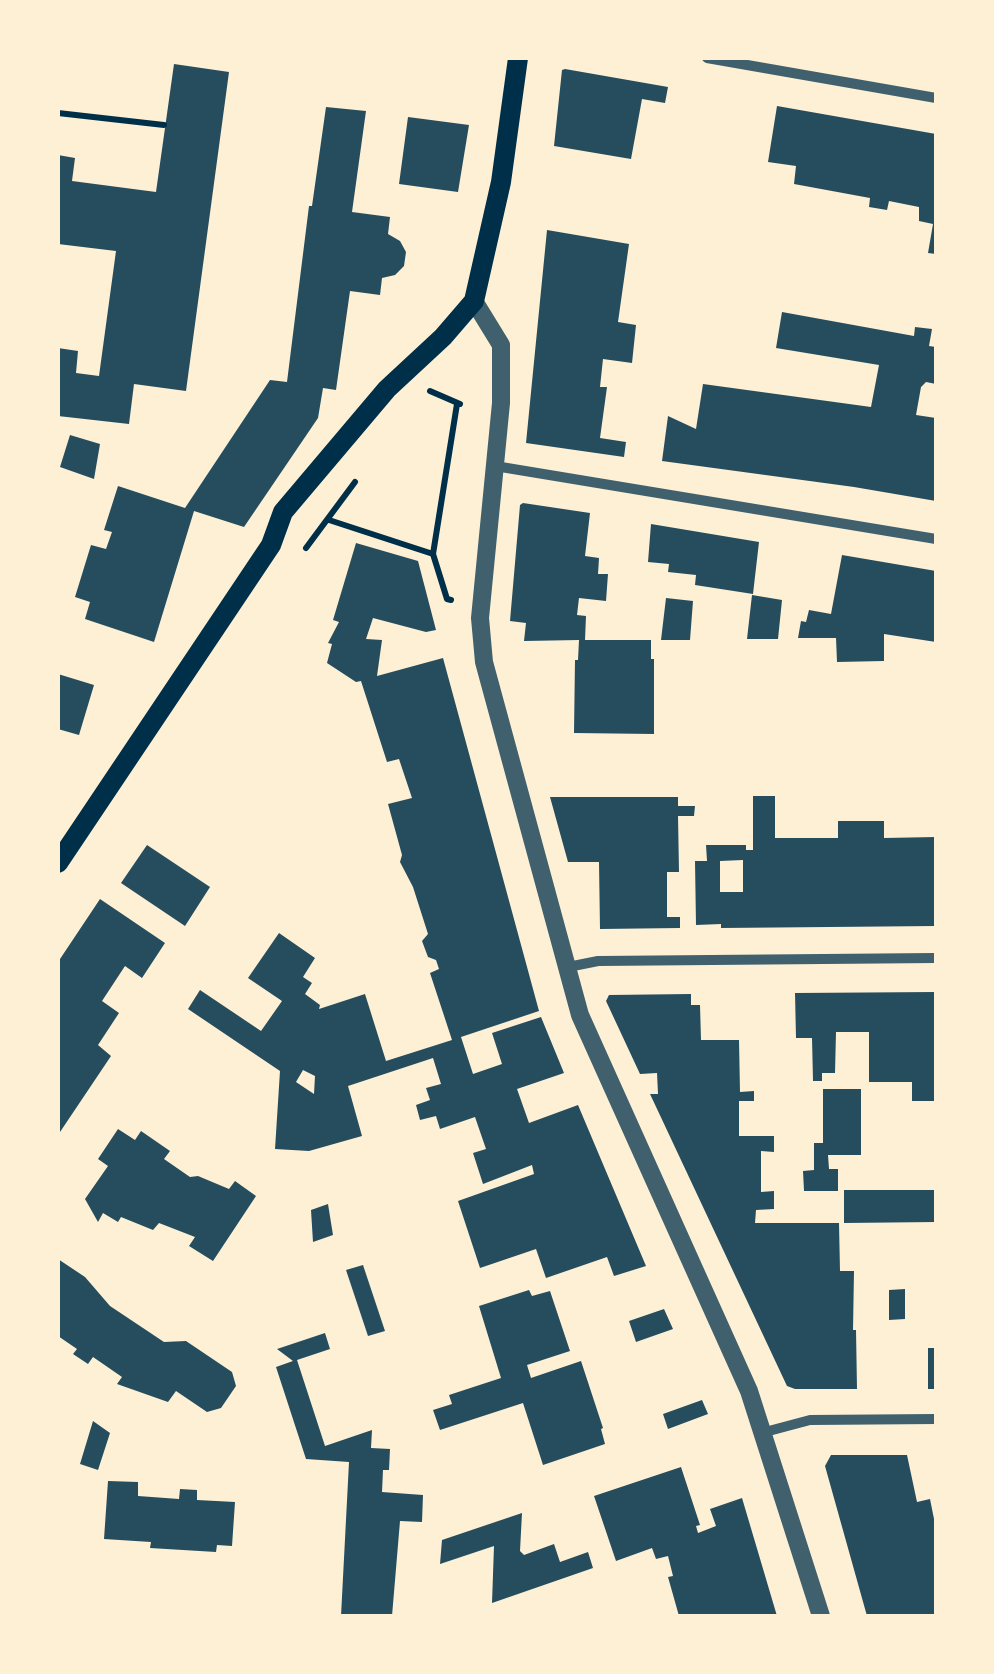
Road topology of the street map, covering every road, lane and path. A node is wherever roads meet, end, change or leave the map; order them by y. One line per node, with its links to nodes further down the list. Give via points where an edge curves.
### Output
1 (518, 58): 6 (main road, via 501,182)
2 (707, 58): 3 (street)
3 (936, 98)
4 (58, 113): 5 (path)
5 (164, 125)
6 (474, 301): 7 (main road); 9 (street, via 501,345)
7 (404, 372): 8 (path); 13 (main road, via 284,512 271,545)
8 (457, 404): 9 (path); 11 (path, via 433,554)
9 (501, 404): 10 (street)
10 (496, 466): 12 (street); 15 (street, via 480,618 484,662)
11 (329, 520)
12 (936, 540)
13 (58, 864)
14 (936, 958): 15 (street, via 598,961)
15 (568, 968): 17 (street, via 580,1014)
16 (936, 1419): 17 (street, via 810,1420)
17 (765, 1432): 18 (street)
18 (822, 1616)

